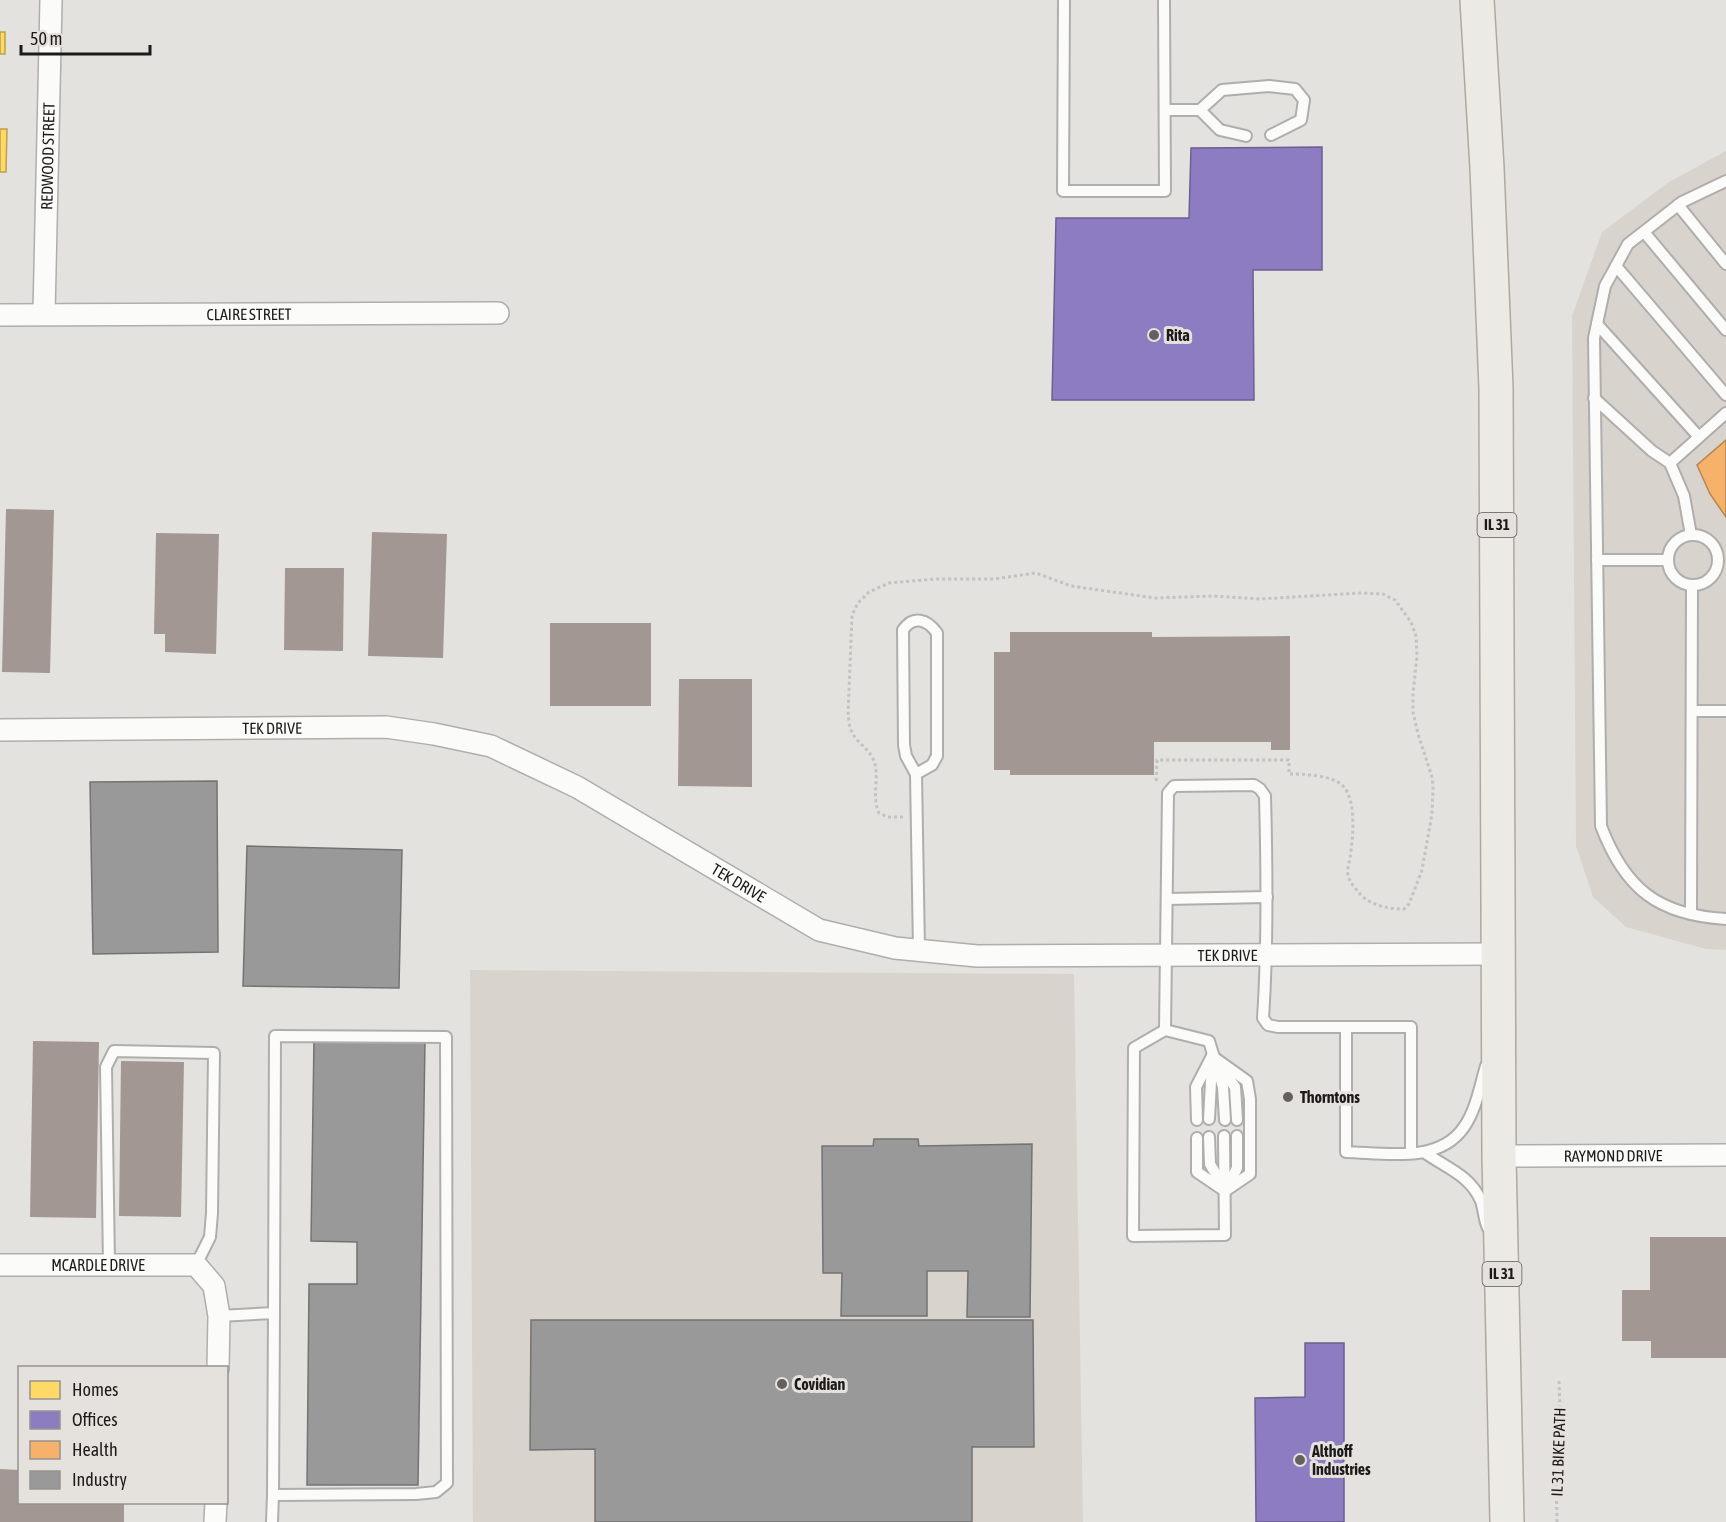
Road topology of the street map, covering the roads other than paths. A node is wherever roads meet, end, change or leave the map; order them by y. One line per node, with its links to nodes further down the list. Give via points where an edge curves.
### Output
1 (51, 0): 15 (street, REDWOOD STREET)
2 (1064, 0): 5 (lane, via 1063,191 1165,191)
3 (1164, 0): 5 (lane)
4 (1477, 0): 37 (main road, IL 31, via 1496,388)
5 (1165, 110): 6 (lane)
6 (1200, 111): 7 (lane, via 1222,90 1269,86 1295,89 1304,100 1301,120); 8 (lane, via 1220,130)
7 (1271, 135)
8 (1246, 136)
9 (1726, 181): 10 (lane)
10 (1677, 205): 11 (lane); 12 (lane)
11 (1644, 232): 13 (lane, via 1628,244); 18 (lane)
12 (1726, 264)
13 (1616, 267): 17 (lane, via 1605,286); 19 (lane)
14 (498, 313): 15 (street, CLAIRE STREET)
15 (44, 314): 16 (street, CLAIRE STREET)
16 (0, 315)
17 (1597, 324): 20 (lane); 22 (lane)
18 (1726, 330)
19 (1726, 395)
20 (1594, 398): 23 (lane); 25 (lane)
21 (1726, 413): 22 (lane)
22 (1699, 437): 23 (lane)
23 (1670, 463): 24 (lane, via 1684,496)
24 (1691, 535): 26 (lane, via 1676,541); 27 (lane, via 1712,544 1718,558 1708,580)
25 (1597, 560): 26 (lane); 34 (lane, via 1601,826 1627,878 1676,912)
26 (1668, 560): 27 (lane, via 1676,579)
27 (1692, 585): 28 (lane)
28 (1692, 711): 29 (lane); 34 (lane)
29 (1726, 711)
30 (0, 730): 36 (street, TEK DRIVE, via 386,727 491,746 577,787 819,930)
31 (915, 774): 31 (lane, via 904,745 903,630 915,620 924,620 937,633 937,756 932,765); 36 (lane)
32 (1267, 897): 33 (lane); 33 (lane, via 1265,796 1260,789 1254,785 1174,786 1168,793); 39 (lane)
33 (1167, 899): 38 (lane)
34 (1691, 914): 35 (lane)
35 (1726, 919)
36 (919, 950): 38 (street, TEK DRIVE, via 977,956)
37 (1499, 954): 39 (street, TEK DRIVE); 42 (main road, IL 31)
38 (1166, 956): 39 (street, TEK DRIVE); 41 (lane)
39 (1267, 956): 40 (lane, via 1263,1018 1268,1025)
40 (1346, 1027): 53 (lane, via 1346,1152); 53 (lane, via 1411,1027)
41 (1165, 1030): 43 (lane, via 1209,1041); 56 (lane, via 1134,1048 1132,1236 1225,1235)
42 (1499, 1039): 52 (lane, via 1463,1128 1452,1140); 55 (main road, IL 31)
43 (1212, 1056): 44 (lane); 45 (lane, via 1196,1087); 46 (lane, via 1223,1087); 47 (lane, via 1235,1087); 56 (lane, via 1247,1081 1250,1099 1250,1174)
44 (1209, 1119)
45 (1197, 1120)
46 (1224, 1120)
47 (1237, 1120)
48 (1224, 1136): 56 (lane)
49 (1237, 1136): 56 (lane, via 1237,1168)
50 (1209, 1137): 56 (lane, via 1210,1164)
51 (1197, 1138): 56 (lane, via 1197,1172)
52 (1424, 1152): 53 (lane); 57 (lane, via 1462,1175 1472,1187 1481,1201 1486,1226)
53 (1411, 1153)
54 (1726, 1155): 55 (street, RAYMOND DRIVE)
55 (1499, 1156): 57 (main road, IL 31)
56 (1225, 1191)
57 (1501, 1250): 68 (main road, IL 31)
58 (0, 1265): 59 (street, MCARDLE DRIVE)
59 (109, 1265): 60 (street, MCARDLE DRIVE); 60 (lane, via 106,1067 114,1051 214,1053 210,1237)
60 (196, 1265): 62 (street, via 214,1286)
61 (274, 1313): 62 (lane); 64 (lane); 64 (lane, via 275,1036 446,1037 447,1483 436,1492 416,1494)
62 (219, 1316): 63 (street)
63 (218, 1366)
64 (273, 1495): 67 (lane)
65 (216, 1504): 66 (street)
66 (215, 1522)
67 (272, 1522)
68 (1507, 1522)

